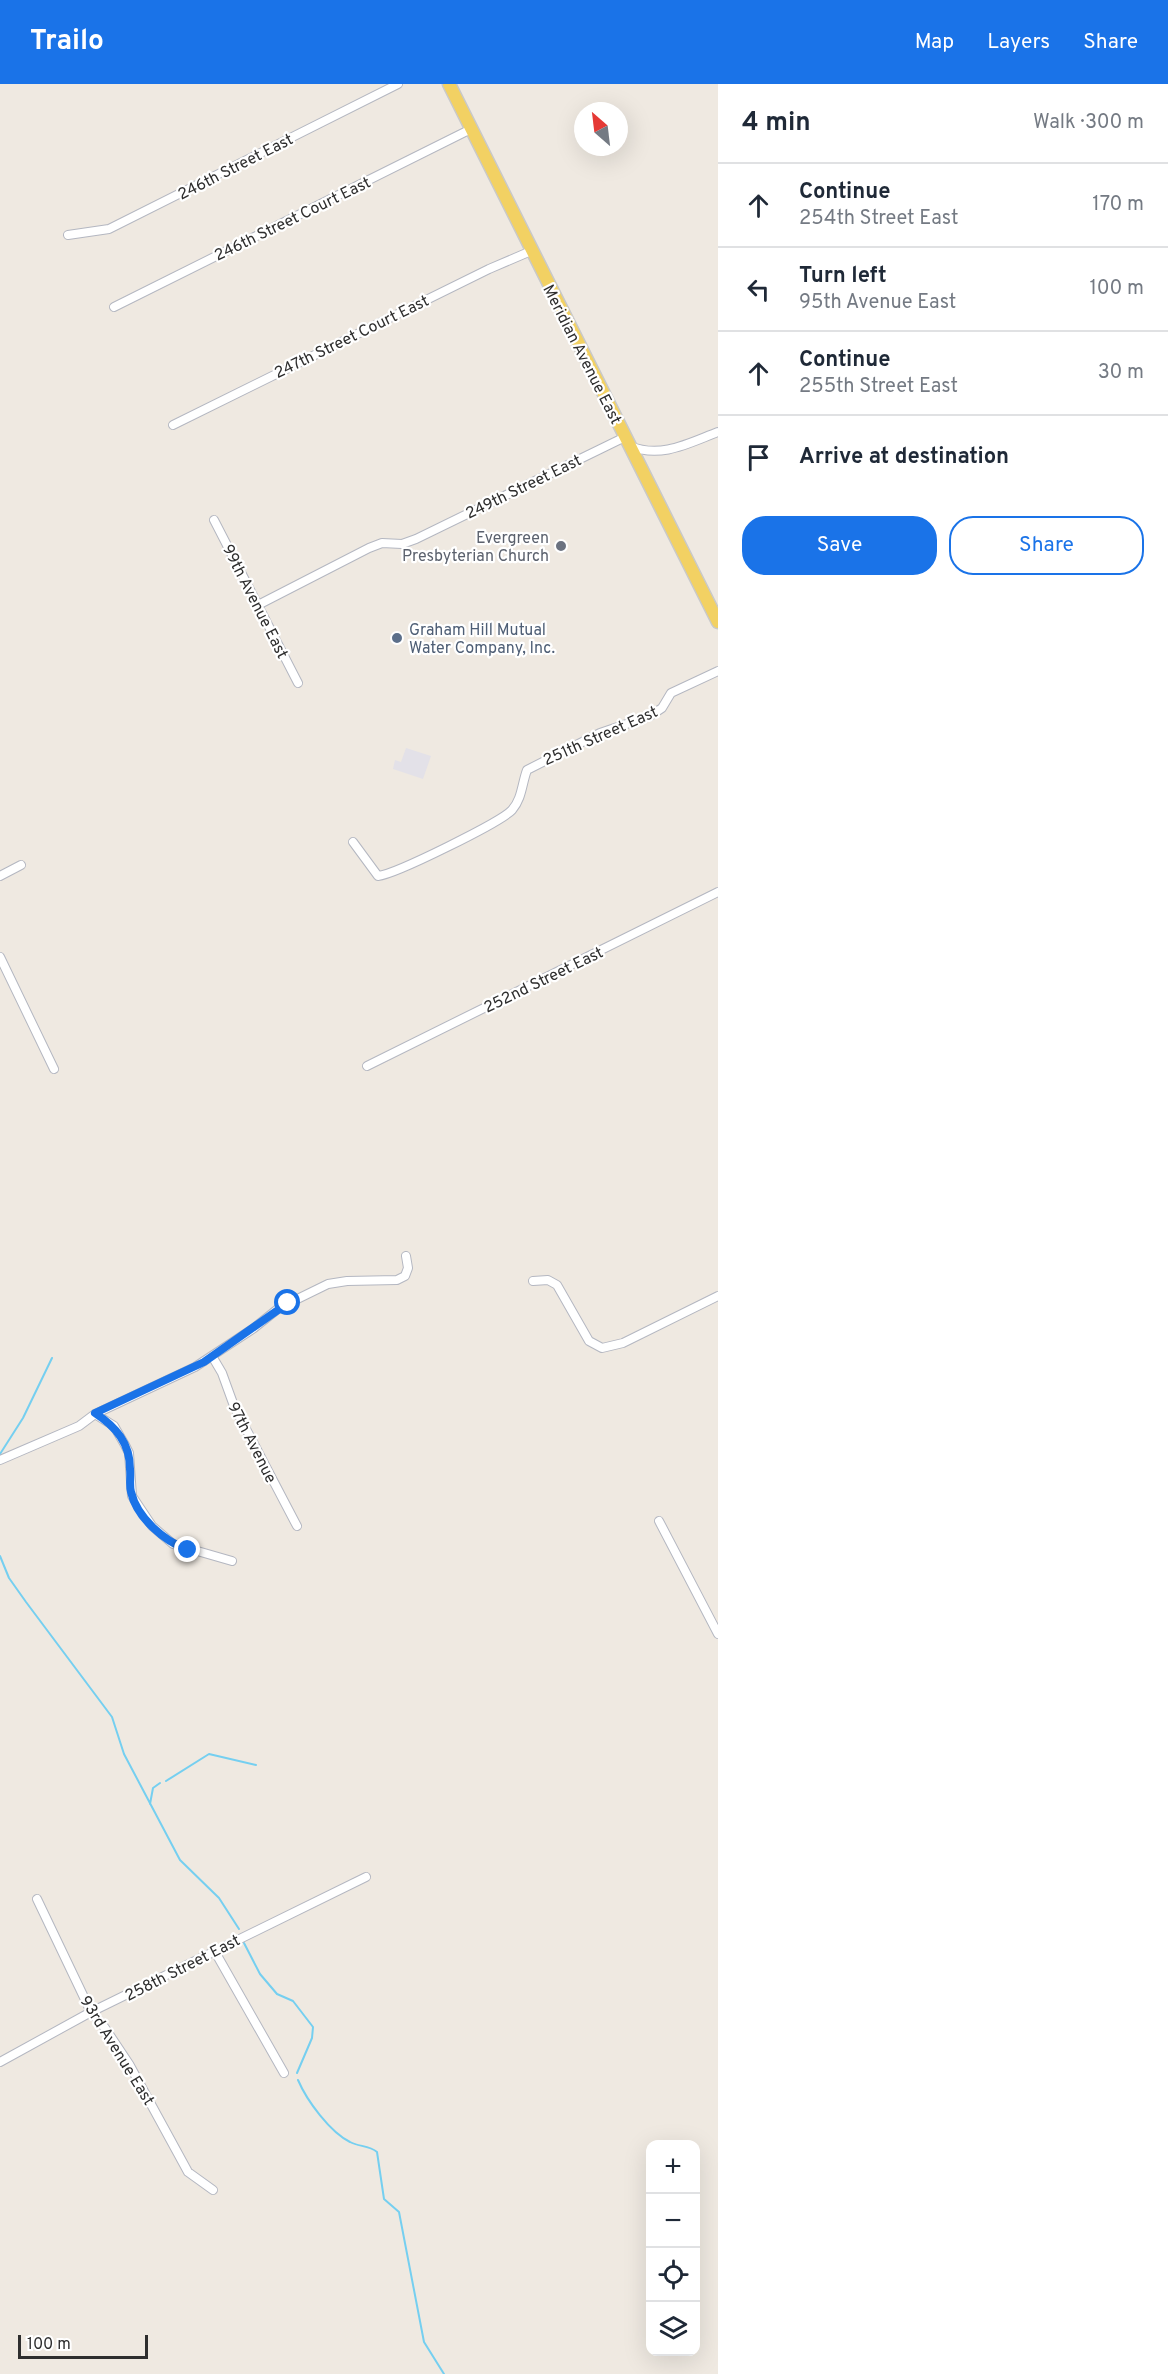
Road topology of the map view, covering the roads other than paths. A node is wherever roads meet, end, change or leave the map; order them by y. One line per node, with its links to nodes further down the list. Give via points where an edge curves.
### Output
1 (398, 84): 4 (street, 246th Street East, via 109,229)
2 (449, 84): 3 (main road, Meridian Avenue East)
3 (471, 129): 5 (main road, Meridian Avenue East); 6 (street, 246th Street Court East)
4 (68, 235)
5 (531, 251): 7 (street, 247th Street Court East, via 489,268); 9 (main road, Meridian Avenue East)
6 (114, 307)
7 (172, 425)
8 (718, 432): 9 (street, via 652,452)
9 (627, 441): 11 (street, 249th Street East, via 431,532 402,543 369,548); 12 (main road, Meridian Avenue East)
10 (214, 520): 11 (street, 99th Avenue East)
11 (258, 605): 14 (street, 99th Avenue East)
12 (718, 622)
13 (718, 671): 15 (street, 251th Street East, via 671,693 662,708 650,716 600,733 538,763 527,770 512,811 403,867 378,876)
14 (298, 683)
15 (353, 842)
16 (21, 865): 17 (street)
17 (0, 876)
18 (718, 892): 20 (street, 252nd Street East)
19 (0, 957): 21 (street)
20 (368, 1066)
21 (54, 1069)
22 (406, 1256): 25 (street, via 405,1276 397,1280 328,1284 279,1308)
23 (533, 1281): 24 (street, via 548,1280 557,1285 589,1341 605,1348)
24 (718, 1296)
25 (212, 1356): 26 (street, via 145,1392); 29 (street, 97th Avenue)
26 (95, 1413): 27 (street, via 79,1426); 30 (street, via 114,1426 125,1445 132,1496 152,1526 173,1545)
27 (0, 1460)
28 (659, 1521): 31 (street)
29 (297, 1526)
30 (232, 1561)
31 (718, 1634)
32 (366, 1877): 34 (street, 258th Street East)
33 (37, 1899): 35 (street, 93rd Avenue East)
34 (214, 1950): 35 (street, 258th Street East); 37 (street)
35 (91, 2012): 36 (street, 258th Street East); 38 (street, 93rd Avenue East, via 129,2064 188,2172)
36 (0, 2062)
37 (284, 2073)
38 (213, 2190)

